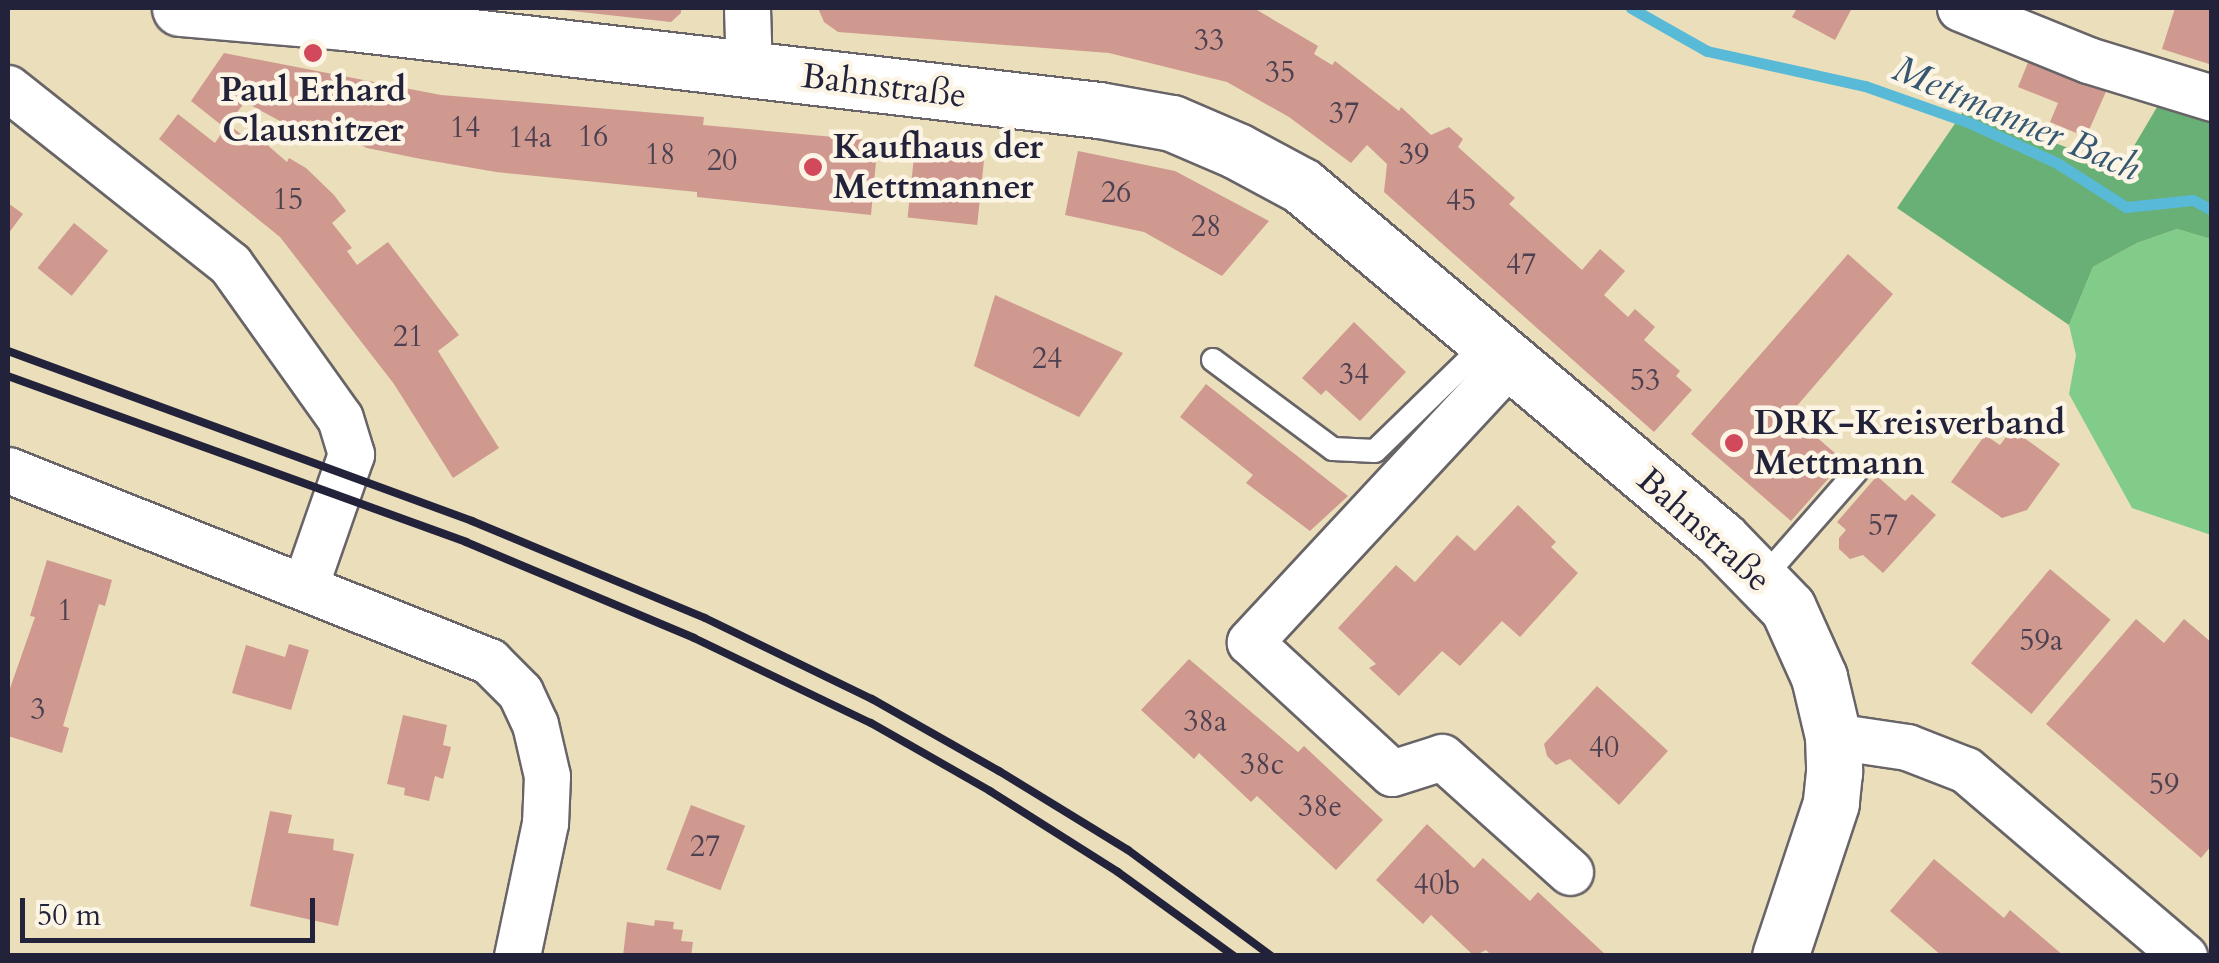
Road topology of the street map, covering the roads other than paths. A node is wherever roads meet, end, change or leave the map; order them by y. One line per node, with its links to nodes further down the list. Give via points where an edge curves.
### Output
1 (180, 8): 4 (street, Bahnstraße)
2 (747, 8): 4 (street)
3 (1960, 8): 6 (street, via 2055,48)
4 (749, 70): 7 (street, Bahnstraße, via 1172,123 1302,186)
5 (8, 88): 12 (street, via 230,264 340,418 352,454)
6 (2212, 98)
7 (1498, 353): 8 (lane, via 1376,451 1333,448); 11 (street, Bahnstraße); 14 (street, via 1250,642 1392,773 1442,757)
8 (1213, 360)
9 (8, 472): 12 (street)
10 (1856, 472): 11 (lane)
11 (1763, 578): 13 (street, Bahnstraße, via 1788,608 1820,678)
12 (305, 586): 15 (street, via 489,661 520,692 548,776 545,823)
13 (1832, 736): 16 (street, Bahnstraße, via 1831,803); 17 (street, via 1907,747 1966,770)
14 (1570, 872)
15 (517, 956)
16 (1780, 956)
17 (2184, 956)

